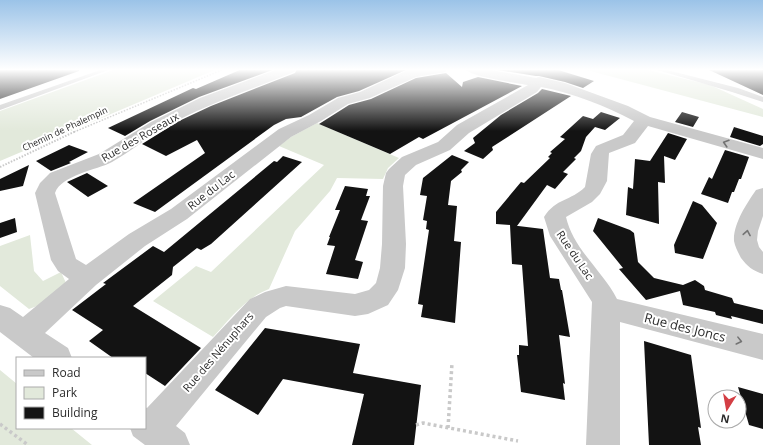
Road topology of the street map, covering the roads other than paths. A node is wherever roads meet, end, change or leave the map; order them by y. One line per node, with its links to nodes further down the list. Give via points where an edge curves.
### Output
1 (49, 90): 8 (lane)
2 (238, 90): 13 (street, Rue des Roseaux, via 205,101 157,125 105,158 64,174 51,182 45,193 63,260 66,265)
3 (376, 90): 13 (street, Rue du Lac, via 338,104 285,133 179,214 137,240)
4 (531, 90): 19 (street, Rue des Nénuphars, via 463,129 444,146 414,158 396,173 393,186 394,266 389,284 381,296 374,302 355,306 286,296 265,303 256,309)
5 (572, 90): 9 (street, via 623,109)
6 (734, 90): 7 (lane)
7 (763, 100)
8 (0, 108)
9 (644, 120): 10 (street, one-way to 9); 14 (street, Rue du Lac, via 629,139 602,150 593,190 561,210 555,217 561,236 601,293)
10 (763, 154)
11 (763, 194): 12 (street, one-way to 11, via 749,252 745,235)
12 (763, 265)
13 (87, 278): 16 (street, Rue du Lac)
14 (606, 307): 17 (street, Rue des Joncs, one-way to 17); 20 (street, Rue du Lac)
15 (0, 316): 16 (street)
16 (24, 334): 18 (street)
17 (763, 347)
18 (56, 357)
19 (156, 433)
20 (603, 445)

